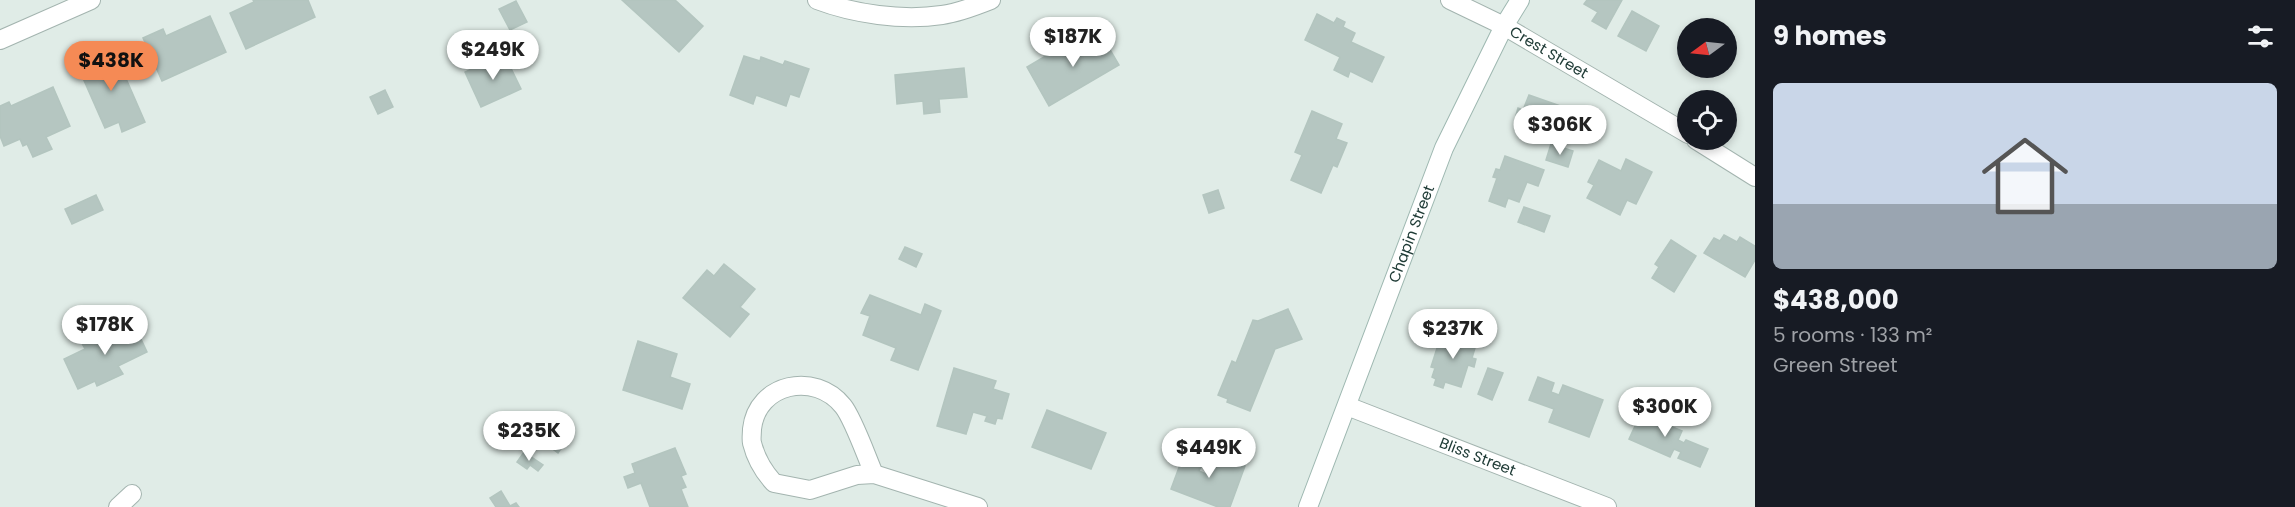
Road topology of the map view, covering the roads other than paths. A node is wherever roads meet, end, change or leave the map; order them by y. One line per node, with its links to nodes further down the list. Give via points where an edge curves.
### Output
1 (91, 0): 7 (street)
2 (817, 0): 3 (street, via 836,7 903,16 942,15)
3 (991, 0)
4 (1450, 0): 6 (street, Crest Street)
5 (1520, 0): 6 (street, Chapin Street)
6 (1504, 26): 8 (street, Crest Street); 11 (street, Chapin Street, via 1444,148)
7 (0, 40)
8 (1677, 128)
9 (1712, 150): 10 (street)
10 (1755, 177)
11 (1347, 406): 16 (street, Chapin Street); 17 (street, Bliss Street)
12 (874, 474): 12 (street, via 810,490 774,483 760,467 751,441 753,419 763,401 780,389 814,387 831,394 844,407); 15 (street)
13 (132, 494): 14 (street)
14 (118, 507)
15 (978, 507)
16 (1308, 507)
17 (1607, 507)

